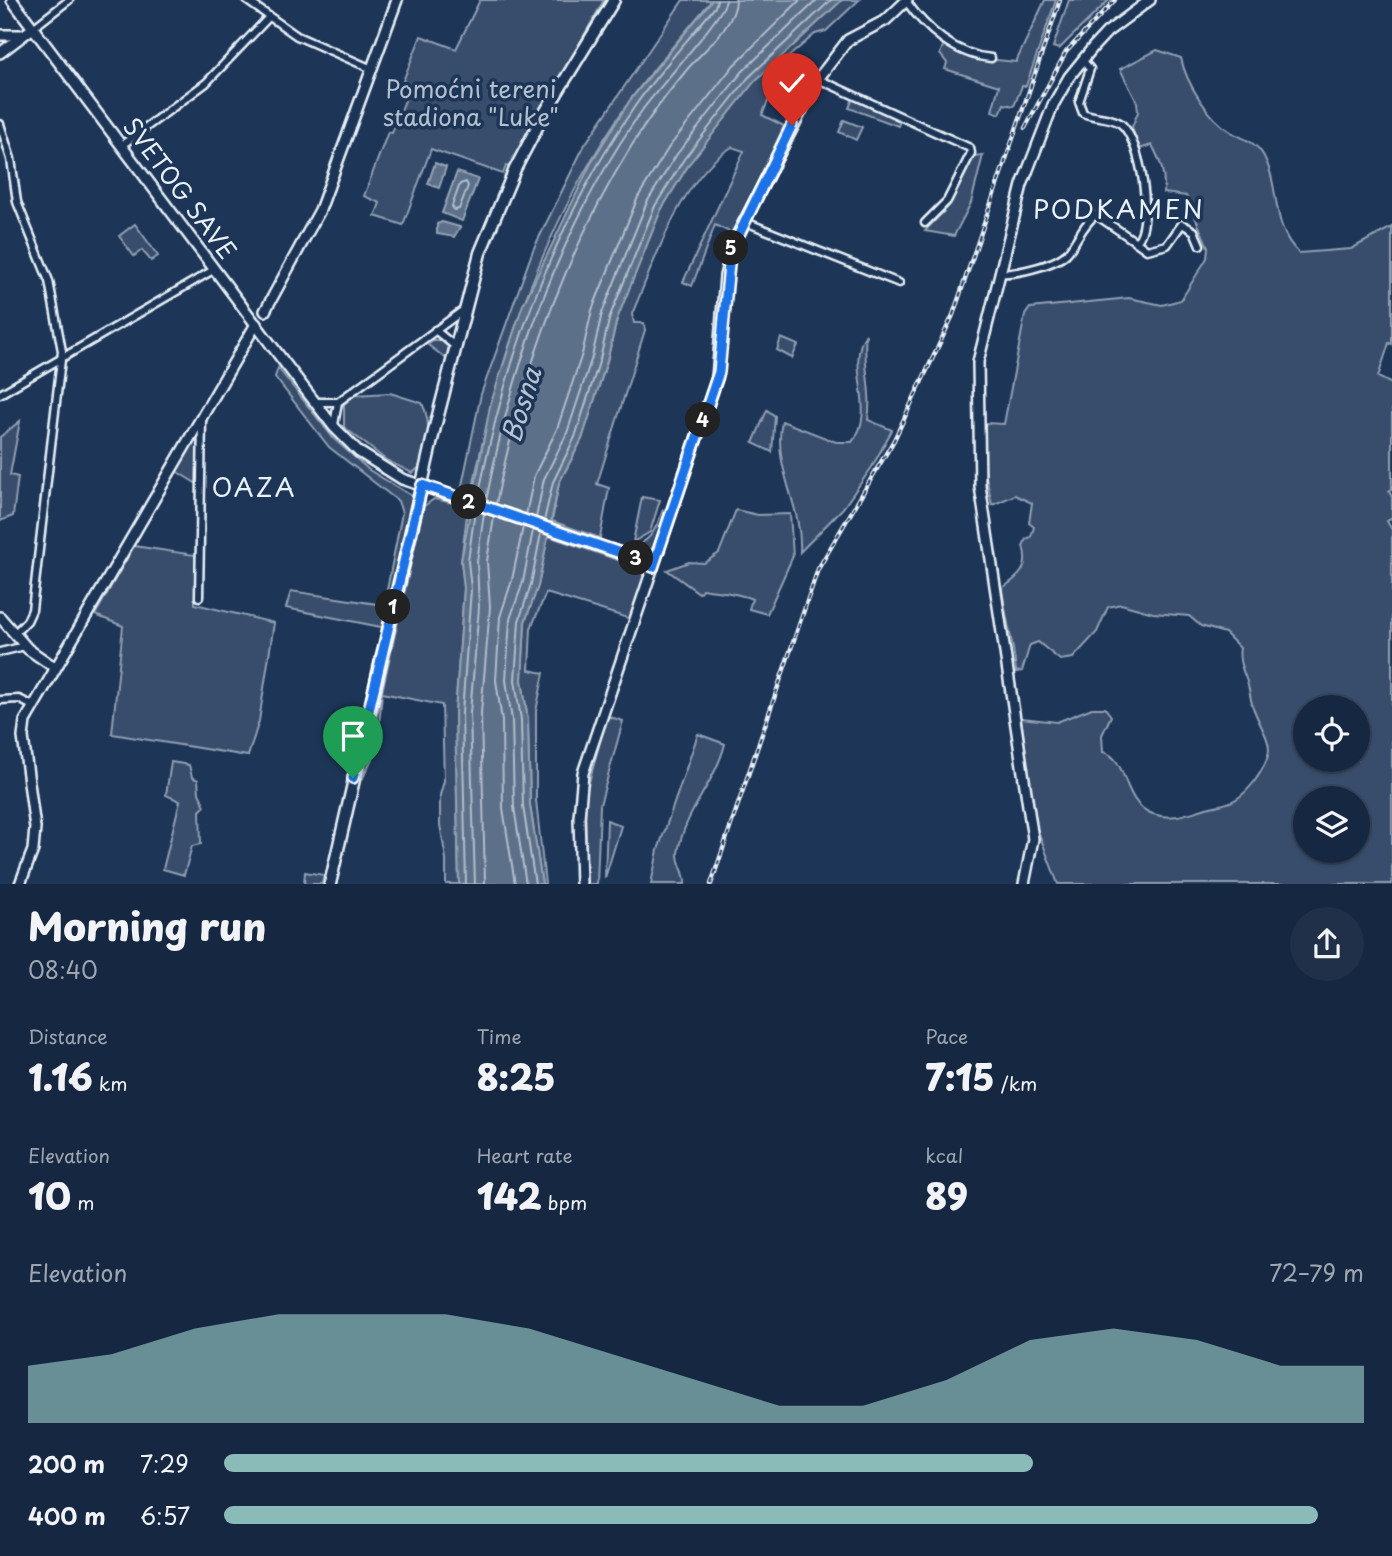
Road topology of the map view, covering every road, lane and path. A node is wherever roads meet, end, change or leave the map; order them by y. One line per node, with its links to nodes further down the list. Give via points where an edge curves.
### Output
1 (12, 0): 9 (street, SVETOG SAVE)
2 (69, 0): 9 (street)
3 (246, 0): 8 (street)
4 (397, 0): 15 (street)
5 (614, 0): 26 (main road, via 515,169 480,253)
6 (906, 0): 13 (street, via 944,40); 16 (street, via 886,20 848,40)
7 (1150, 0): 14 (street, via 1107,32)
8 (268, 18): 15 (street, via 315,46); 18 (street, via 206,83)
9 (33, 28): 11 (street); 18 (street, SVETOG SAVE)
10 (0, 35): 11 (street)
11 (22, 35): 12 (street)
12 (0, 53)
13 (990, 58)
14 (1082, 60): 21 (street, via 1090,68 1079,102 1083,113 1125,128 1142,178 1146,224); 24 (street, via 1046,120 1022,186)
15 (372, 69): 27 (street, via 320,211)
16 (818, 79): 19 (street); 20 (street, via 970,148 949,198)
17 (0, 124): 31 (street, via 18,202 50,281)
18 (122, 145): 23 (street, SVETOG SAVE)
19 (743, 221): 25 (street); 38 (street, via 725,276 719,372)
20 (925, 223)
21 (1136, 242): 22 (street, via 1147,250 1167,246 1182,224 1194,231); 24 (street, via 1096,215 1065,256 1014,274)
22 (1200, 245)
23 (215, 269): 28 (street, SVETOG SAVE); 31 (street)
24 (999, 273): 50 (street, via 978,362 979,457 985,525 1033,839)
25 (899, 283)
26 (465, 309): 29 (street); 30 (main road)
27 (265, 311): 28 (street)
28 (256, 324): 33 (street, SVETOG SAVE); 35 (street)
29 (435, 330): 30 (street); 34 (street)
30 (456, 348): 37 (main road)
31 (62, 357): 32 (street); 41 (street, via 32,610)
32 (0, 394)
33 (314, 402): 34 (street); 36 (street, SVETOG SAVE)
34 (338, 402): 36 (street)
35 (202, 413): 39 (street); 44 (street)
36 (334, 427): 37 (street, SVETOG SAVE, via 381,468)
37 (422, 485): 38 (street, SVETOG SAVE); 48 (main road)
38 (653, 567): 49 (street, via 583,773)
39 (199, 597)
40 (0, 617): 41 (street)
41 (14, 634): 42 (street)
42 (25, 646): 43 (street); 44 (street)
43 (0, 652)
44 (54, 667): 46 (street)
45 (0, 700): 46 (street, via 19,699)
46 (33, 706): 47 (street, via 23,731 35,841)
47 (20, 884)
48 (330, 884)
49 (581, 884)
50 (1024, 884)

